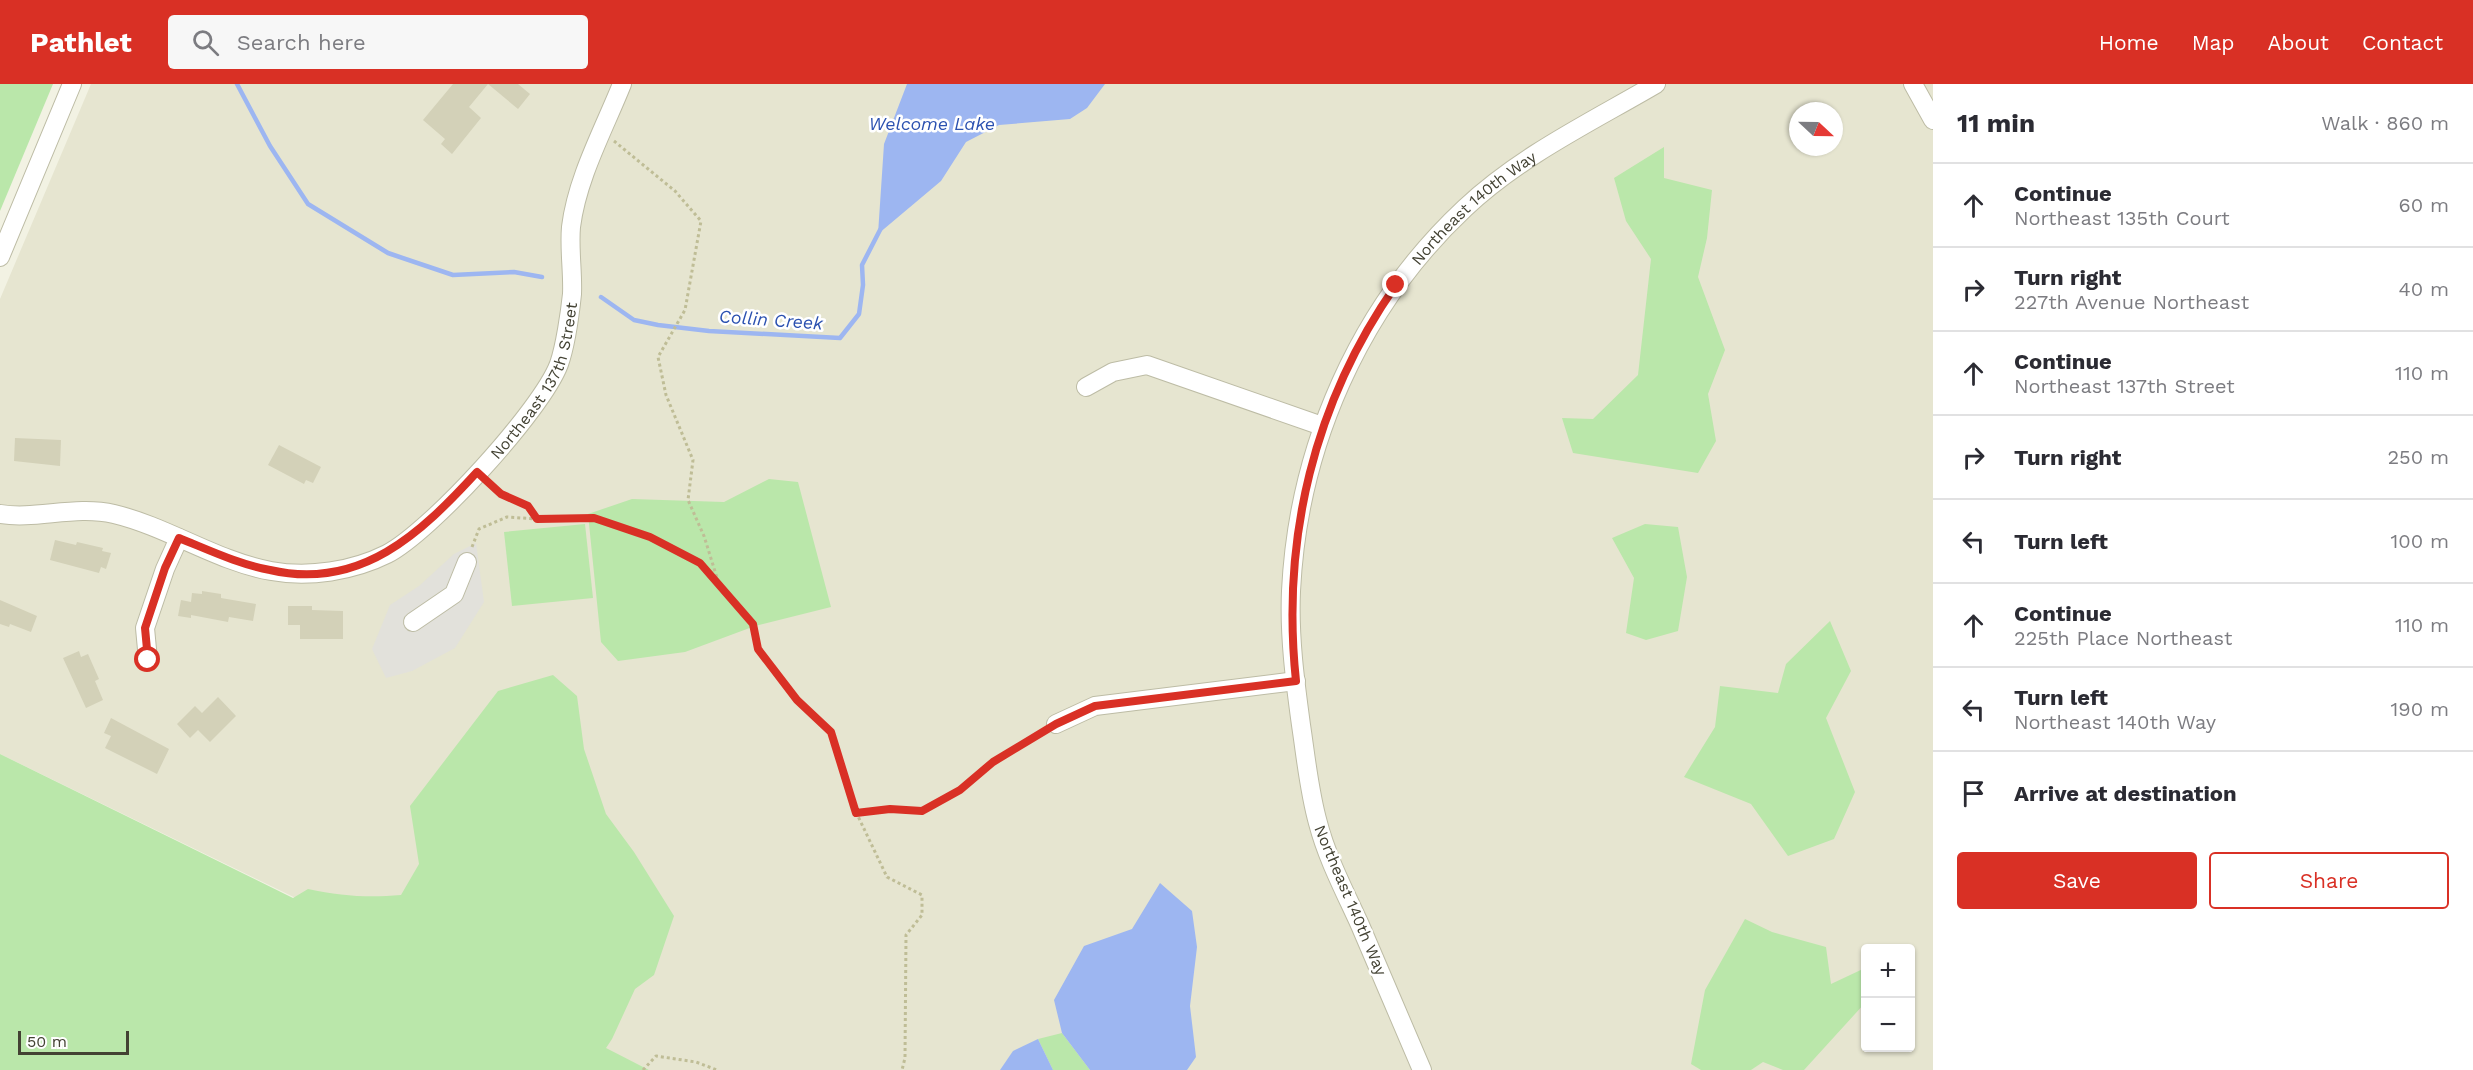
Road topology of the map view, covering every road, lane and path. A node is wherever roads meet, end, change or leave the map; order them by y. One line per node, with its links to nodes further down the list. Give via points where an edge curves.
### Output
1 (72, 84): 7 (street)
2 (622, 84): 6 (street, Northeast 137th Street)
3 (1656, 84): 9 (street, Northeast 140th Way, via 1531,157 1467,206 1443,230 1379,310 1350,361)
4 (1913, 84): 5 (street)
5 (1933, 120)
6 (603, 133): 10 (street, Northeast 137th Street, via 586,173 571,227 572,295 559,365 526,417); 15 (path, via 644,163 702,221 685,310 658,357 666,395 693,460 688,500)
7 (0, 257)
8 (1086, 387): 9 (street, via 1113,372 1147,365)
9 (1322, 426): 18 (street, Northeast 140th Way, via 1308,473 1295,546 1291,632)
10 (477, 472): 12 (path, via 501,494 528,506); 13 (street, Northeast 137th Street, via 412,537 388,554 351,567 314,574 272,571)
11 (0, 514): 13 (street, Northeast 137th Street, via 62,510 113,514)
12 (537, 519): 14 (path, via 507,517 479,529); 15 (path, via 594,518 650,537 700,563)
13 (179, 538): 17 (street, via 145,628)
14 (466, 562): 16 (street, via 454,594)
15 (719, 583): 20 (path, via 753,624 758,649 797,700 831,732)
16 (413, 622)
17 (148, 660)
18 (1296, 681): 19 (street, via 1095,706); 24 (street, Northeast 140th Way, via 1318,826)
19 (1056, 724): 20 (path, via 993,762 960,790 922,811)
20 (856, 813): 23 (path, via 887,877 922,895 922,915 906,935)
21 (643, 1070): 22 (path, via 656,1056 696,1062)
22 (717, 1070)
23 (902, 1070)
24 (1422, 1070)

